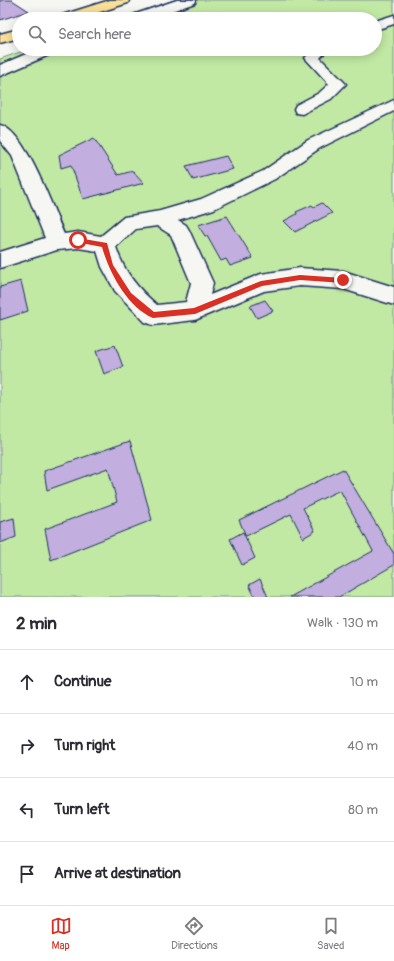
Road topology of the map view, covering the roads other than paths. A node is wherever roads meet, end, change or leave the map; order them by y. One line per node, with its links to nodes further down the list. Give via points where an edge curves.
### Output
1 (123, 0): 3 (main road)
2 (190, 0): 4 (street)
3 (86, 12)
4 (155, 12)
5 (394, 18): 6 (street)
6 (382, 23)
7 (32, 56): 9 (street)
8 (314, 56): 11 (street, via 312,58 338,84 325,96)
9 (0, 71)
10 (394, 105): 13 (street, via 314,144 269,175 207,204)
11 (302, 109)
12 (0, 130): 14 (street, via 20,154)
13 (160, 218): 15 (street, via 132,222); 18 (street, via 179,230 202,283)
14 (57, 242): 15 (street, via 78,240); 16 (street)
15 (105, 245): 18 (street, via 110,266 129,295 153,315)
16 (0, 260)
17 (394, 296): 18 (street, via 343,280 300,277 261,283)
18 (195, 311)

